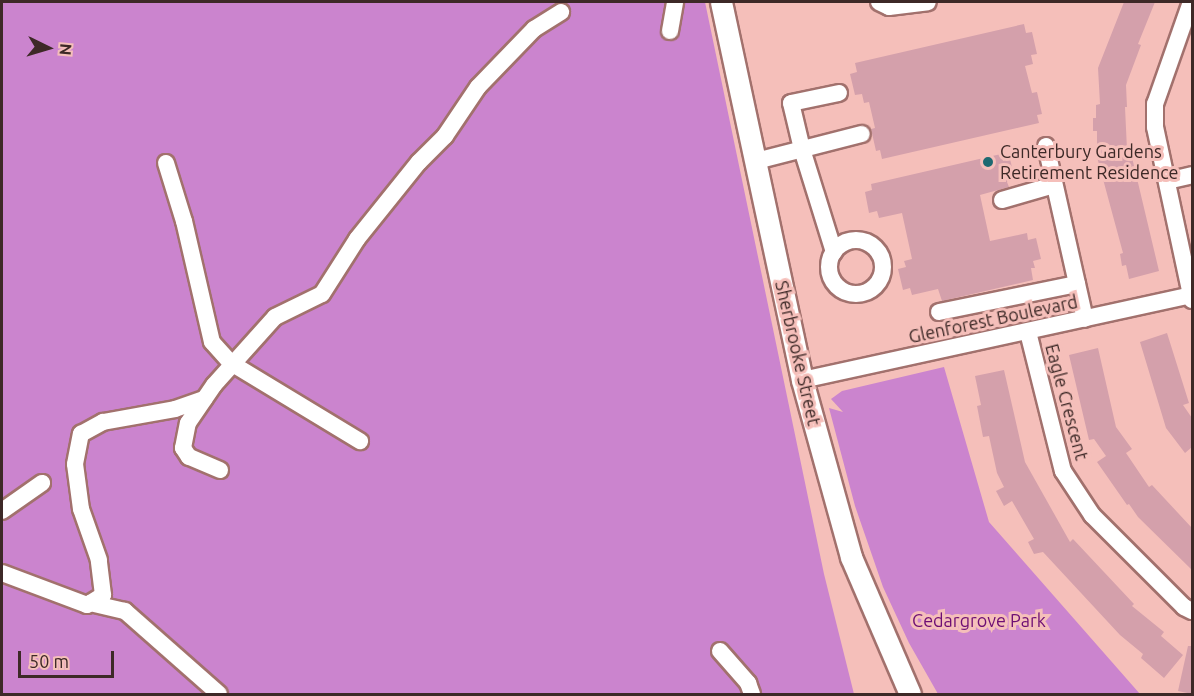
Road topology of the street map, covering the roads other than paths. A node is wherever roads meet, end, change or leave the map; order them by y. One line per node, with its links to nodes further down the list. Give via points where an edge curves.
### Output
1 (675, 2): 7 (street)
2 (721, 2): 12 (main road, Sherbrooke Street)
3 (879, 2): 4 (street, via 889,7)
4 (928, 2)
5 (1191, 2): 15 (street, via 1155,104 1155,127)
6 (561, 12): 24 (street, via 534,29 478,87 445,135 357,239 322,294 275,317)
7 (670, 30)
8 (839, 93): 11 (street, via 791,103)
9 (862, 134): 11 (street)
10 (1046, 146): 16 (street)
11 (802, 150): 12 (street); 18 (street)
12 (756, 161): 25 (main road, Sherbrooke Street)
13 (166, 163): 24 (street, via 212,342)
14 (1192, 175): 15 (street)
15 (1167, 182): 20 (street)
16 (1054, 185): 17 (street); 19 (street)
17 (1002, 200)
18 (834, 252)
19 (1077, 284): 21 (street); 22 (street)
20 (1192, 297): 22 (street, Glenforest Boulevard)
21 (939, 312)
22 (1085, 319): 23 (street, Glenforest Boulevard)
23 (1028, 332): 25 (street, Glenforest Boulevard); 33 (street, Eagle Crescent, via 1064,471 1092,515)
24 (231, 363): 26 (street); 27 (street)
25 (802, 380): 37 (main road, Sherbrooke Street, via 851,557)
26 (204, 399): 28 (street, via 184,432 183,447 189,456); 32 (street, via 175,409 103,423 81,434 75,464 81,509 99,560 103,595)
27 (360, 441)
28 (220, 470)
29 (42, 483): 30 (street)
30 (2, 511)
31 (2, 573): 32 (street)
32 (90, 603): 35 (street, via 125,611)
33 (1192, 611)
34 (720, 651): 36 (street, via 748,683)
35 (219, 694)
36 (752, 694)
37 (910, 694)

